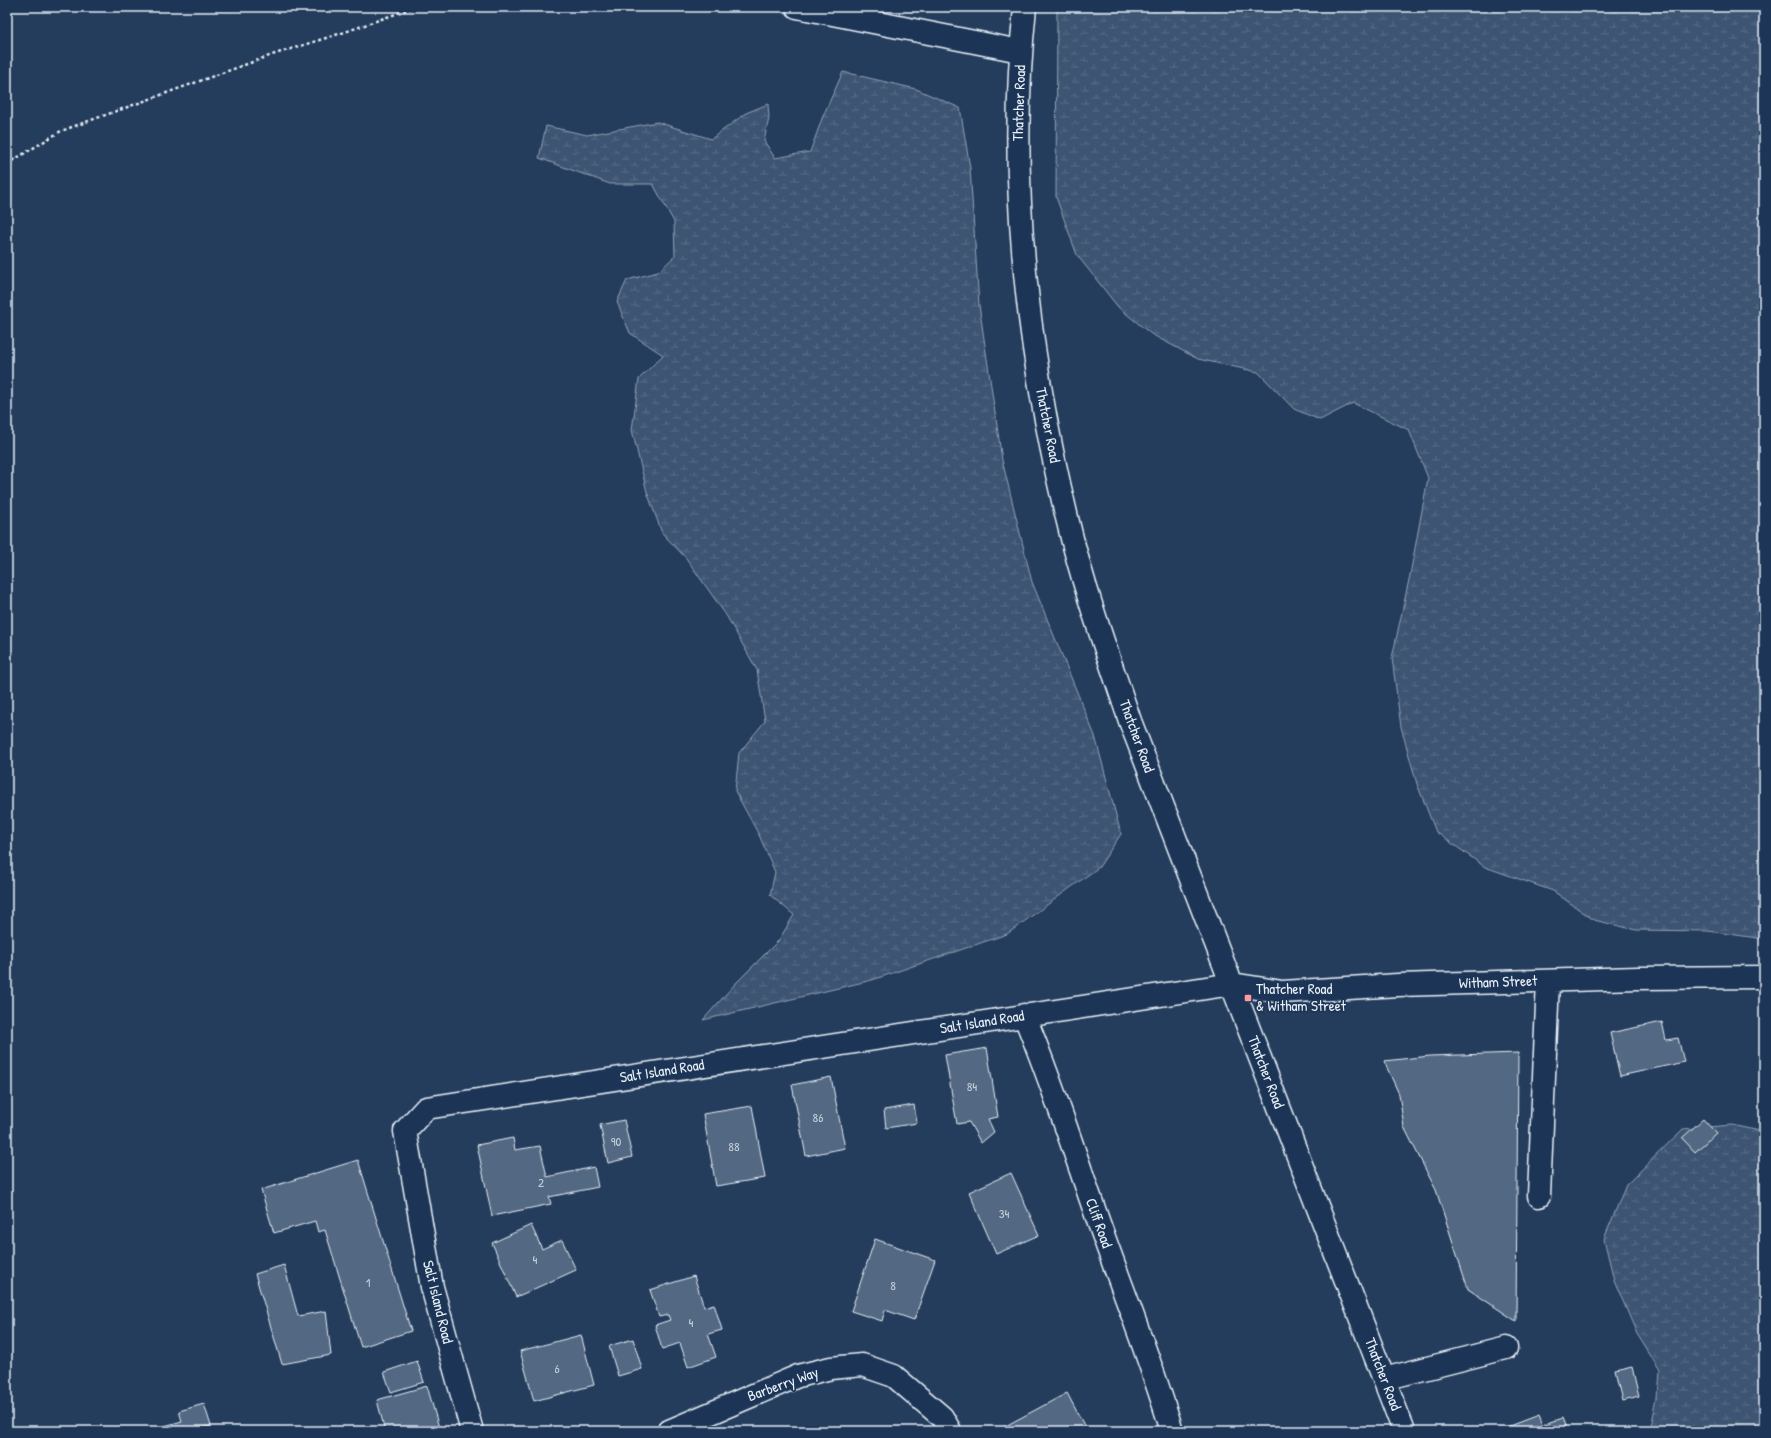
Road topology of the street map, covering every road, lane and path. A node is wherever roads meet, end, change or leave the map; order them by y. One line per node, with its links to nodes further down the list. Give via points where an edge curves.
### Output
1 (415, 7): 5 (path, via 61,131)
2 (797, 7): 4 (street)
3 (1025, 7): 4 (street, Thatcher Road)
4 (1020, 52): 8 (street, Thatcher Road, via 1017,140 1023,258 1041,391 1068,522 1091,606 1130,721)
5 (7, 164)
6 (1764, 977): 7 (street, Witham Street)
7 (1548, 981): 8 (street, Witham Street, via 1398,985 1282,992); 10 (street)
8 (1232, 984): 9 (street, Salt Island Road); 12 (street, Thatcher Road)
9 (1024, 1015): 13 (street, Salt Island Road, via 426,1108 405,1131 432,1287); 16 (street, Cliff Road, via 1154,1372)
10 (1539, 1196)
11 (1506, 1348): 12 (street)
12 (1384, 1379): 17 (street, Thatcher Road)
13 (472, 1431)
14 (669, 1431): 15 (street, Barberry Way, via 798,1376 831,1368 862,1365 894,1376 942,1417)
15 (950, 1431)
16 (1172, 1431)
17 (1404, 1431)

